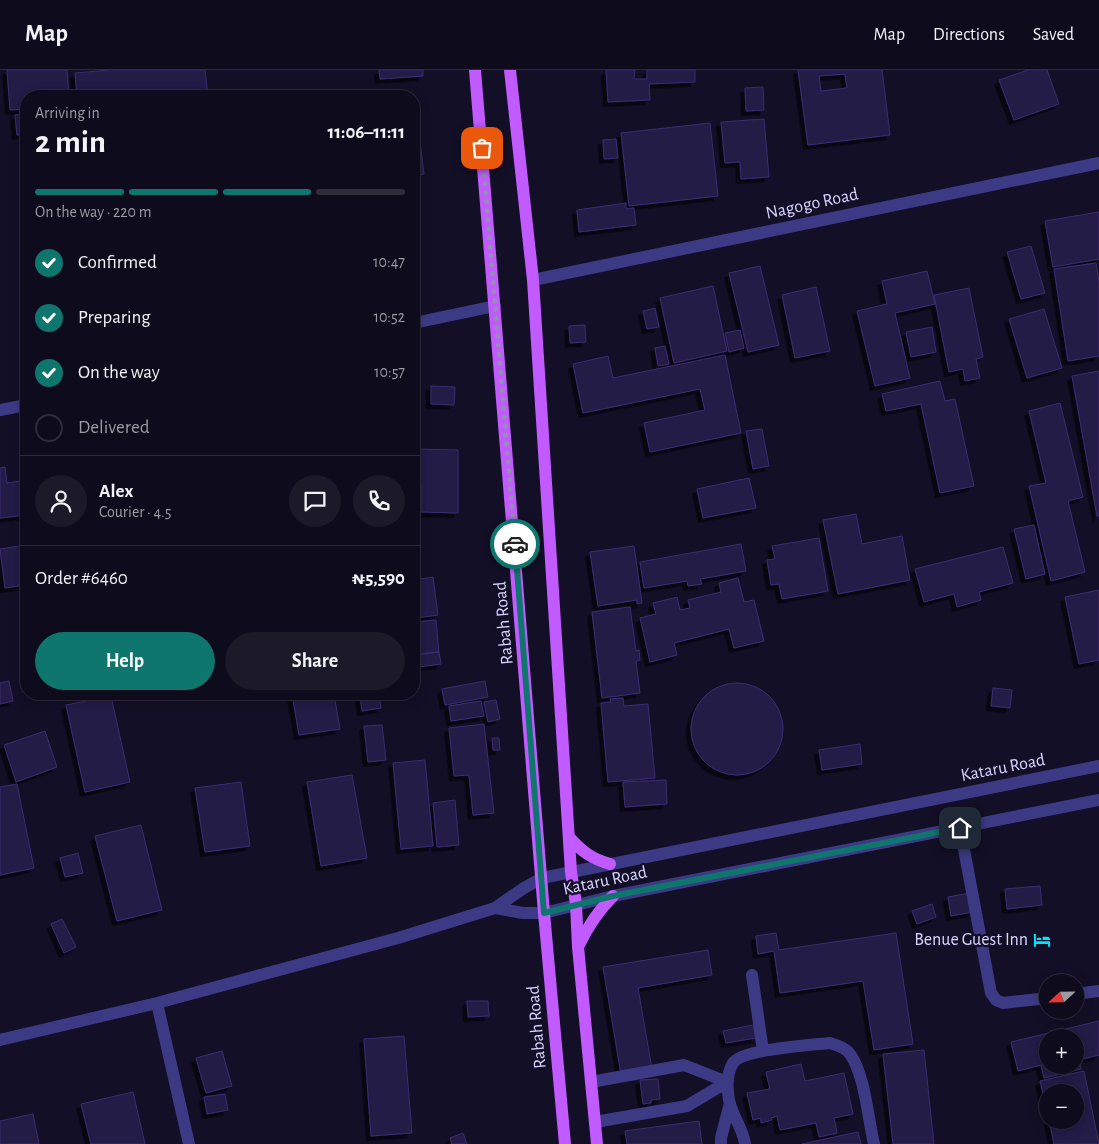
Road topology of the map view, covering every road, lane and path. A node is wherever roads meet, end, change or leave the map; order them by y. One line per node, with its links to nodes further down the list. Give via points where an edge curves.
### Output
1 (475, 70): 5 (main road, Rabah Road)
2 (510, 70): 4 (main road)
3 (1099, 163): 4 (street, Nagogo Road)
4 (533, 280): 12 (main road)
5 (495, 306): 6 (street); 15 (main road, Rabah Road)
6 (420, 322)
7 (20, 406): 8 (street)
8 (0, 410)
9 (1099, 766): 13 (street, Kataru Road)
10 (1099, 800): 11 (street, Kataru Road)
11 (960, 828): 16 (street, Kataru Road); 24 (street, via 991,993 1003,1003)
12 (569, 837): 13 (main road, via 594,859); 14 (main road)
13 (610, 864): 14 (street, Kataru Road)
14 (571, 872): 15 (street, Kataru Road); 17 (main road)
15 (542, 878): 18 (street, Kataru Road); 19 (main road, Rabah Road)
16 (613, 896): 17 (street, Kataru Road); 20 (main road, via 589,924)
17 (576, 904): 19 (street, Kataru Road); 20 (main road)
18 (495, 908): 19 (street, Kataru Road); 25 (street, via 398,938)
19 (544, 913): 33 (main road, Rabah Road)
20 (578, 947): 28 (main road)
21 (752, 975): 27 (street)
22 (1099, 990): 23 (street)
23 (1084, 992)
24 (1039, 999)
25 (157, 1003): 26 (street); 32 (street)
26 (0, 1040)
27 (764, 1050): 29 (street, via 742,1055 733,1062); 37 (street, via 830,1042 850,1053 859,1073)
28 (591, 1082): 29 (street, via 684,1065); 31 (main road)
29 (727, 1082): 30 (street); 31 (street, via 687,1106)
30 (730, 1103): 35 (street); 36 (street)
31 (595, 1122): 34 (main road)
32 (189, 1144)
33 (566, 1144)
34 (597, 1144)
35 (721, 1144)
36 (745, 1144)
37 (874, 1144)

